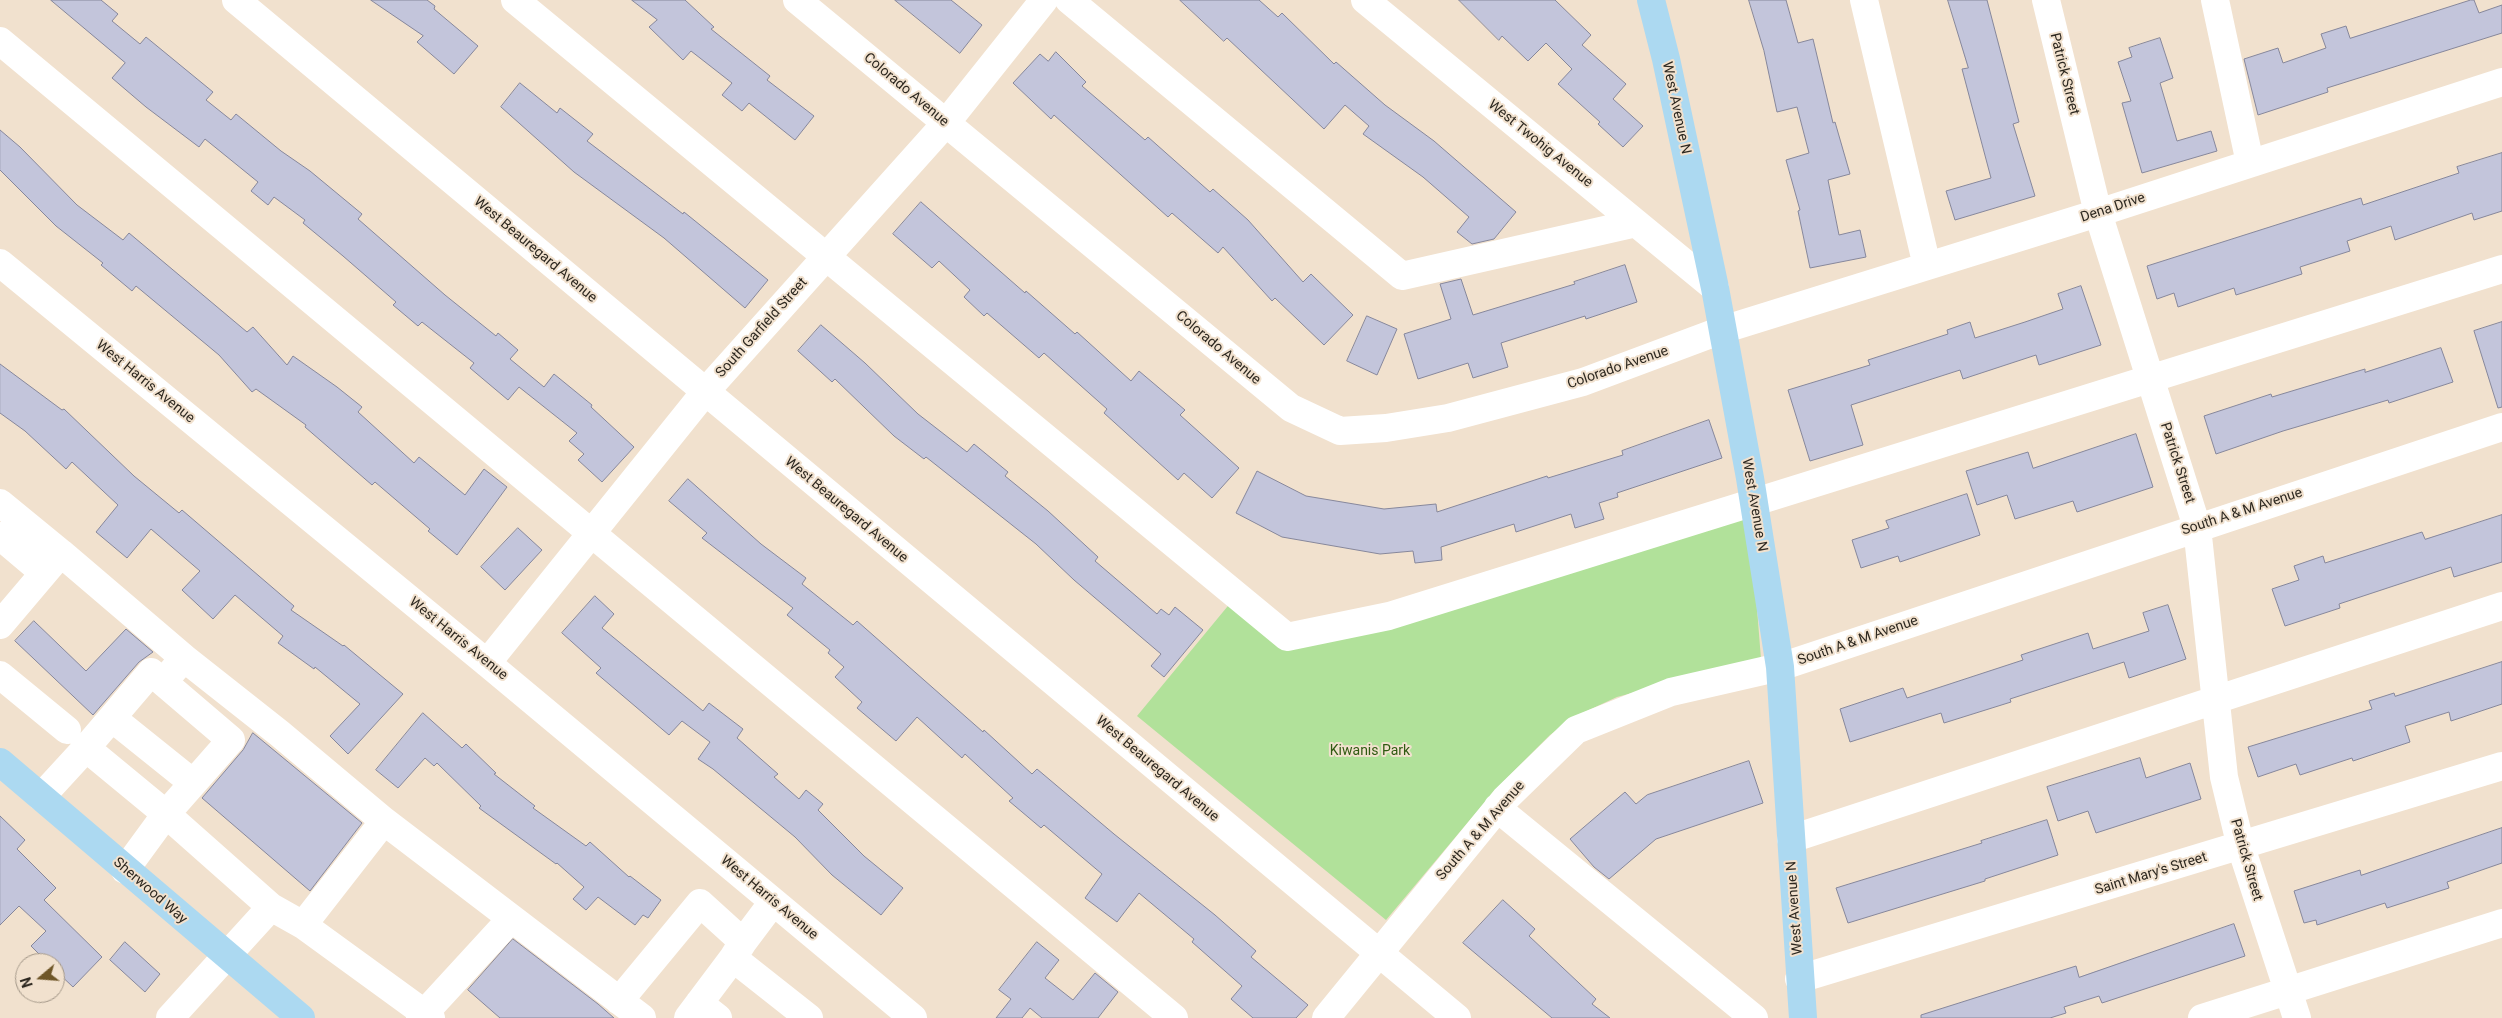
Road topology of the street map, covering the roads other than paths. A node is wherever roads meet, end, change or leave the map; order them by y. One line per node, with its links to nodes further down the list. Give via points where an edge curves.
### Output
1 (236, 0): 24 (street, West Beauregard Avenue)
2 (515, 0): 17 (street)
3 (797, 0): 13 (street, Colorado Avenue)
4 (1044, 0): 13 (street, South Garfield Street)
5 (1069, 0): 16 (street, via 1402,276)
6 (1365, 0): 16 (street, West Twohig Avenue)
7 (1864, 0): 19 (street)
8 (2046, 0): 15 (street, Patrick Street)
9 (2215, 0): 14 (street)
10 (1649, 2): 21 (main road, West Avenue N)
11 (0, 41): 29 (street)
12 (2502, 82): 14 (street, Dena Drive)
13 (946, 122): 17 (street, South Garfield Street); 22 (street, Colorado Avenue, via 1290,408 1340,431 1386,428 1448,418 1583,382)
14 (2250, 163): 15 (street, Dena Drive)
15 (2098, 213): 19 (street, Dena Drive); 23 (street, Patrick Street)
16 (1636, 224): 21 (street, West Twohig Avenue)
17 (826, 257): 24 (street, South Garfield Street); 27 (street, via 1287,637 1389,616)
18 (0, 263): 35 (street, West Harris Avenue)
19 (1927, 266): 22 (street, Dena Drive)
20 (2502, 269): 23 (street)
21 (1715, 288): 22 (main road, West Avenue N)
22 (1722, 330): 27 (main road, West Avenue N)
23 (2150, 379): 27 (street); 28 (street, Patrick Street)
24 (705, 392): 29 (street, South Garfield Street); 58 (street, West Beauregard Avenue)
25 (2502, 427): 28 (street, South A & M Avenue)
26 (0, 503): 31 (street)
27 (1754, 503): 36 (main road, West Avenue N)
28 (2197, 527): 36 (street, South A & M Avenue); 39 (street, Patrick Street)
29 (591, 533): 35 (street, South Garfield Street); 70 (street)
30 (0, 536): 31 (street)
31 (53, 563): 33 (street); 34 (street)
32 (2502, 606): 39 (street)
33 (0, 625)
34 (184, 658): 38 (street); 48 (street)
35 (487, 663): 52 (street, West Harris Avenue)
36 (1780, 667): 46 (street, South A & M Avenue, via 1671,692 1576,730); 49 (main road, West Avenue N)
37 (0, 675): 41 (street)
38 (163, 682): 40 (street, via 151,672); 44 (street, via 231,740)
39 (2216, 700): 49 (street); 50 (street, Patrick Street, via 2224,777)
40 (112, 718): 41 (street); 44 (street)
41 (76, 739): 45 (street); 47 (street)
42 (0, 762): 45 (main road, Sherwood Way)
43 (2502, 766): 50 (street, Saint Mary's Street)
44 (193, 783): 47 (street)
45 (40, 797): 51 (main road, Sherwood Way)
46 (1497, 808): 58 (street, South A & M Avenue); 73 (street)
47 (166, 814): 51 (street); 53 (street)
48 (384, 821): 54 (street); 56 (street)
49 (1791, 839): 60 (main road, West Avenue N)
50 (2241, 847): 60 (street, Saint Mary's Street); 61 (street, Patrick Street)
51 (125, 870): 59 (main road, Sherwood Way)
52 (773, 902): 57 (street); 69 (street, West Harris Avenue)
53 (271, 907): 56 (street); 59 (street)
54 (510, 920): 62 (street); 64 (street)
55 (2502, 923): 61 (street)
56 (303, 925): 64 (street)
57 (738, 950): 62 (street, via 700,903); 63 (street); 68 (street)
58 (1378, 953): 71 (street, South A & M Avenue); 72 (street, West Beauregard Avenue)
59 (227, 956): 65 (street); 66 (main road, Sherwood Way)
60 (1800, 979): 74 (main road, West Avenue N)
61 (2288, 991): 75 (street); 76 (street, Patrick Street)
62 (619, 1001): 67 (street)
63 (702, 1013)
64 (425, 1016)
65 (170, 1018)
66 (301, 1018)
67 (642, 1018)
68 (809, 1018)
69 (913, 1018)
70 (1174, 1018)
71 (1326, 1018)
72 (1457, 1018)
73 (1754, 1018)
74 (1803, 1018)
75 (2202, 1018)
76 (2297, 1018)

